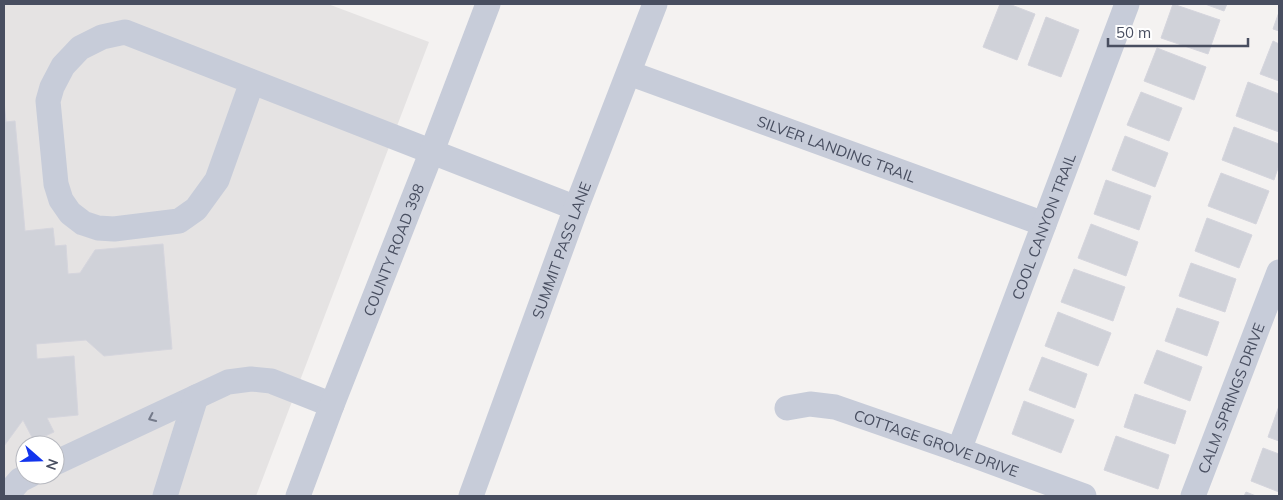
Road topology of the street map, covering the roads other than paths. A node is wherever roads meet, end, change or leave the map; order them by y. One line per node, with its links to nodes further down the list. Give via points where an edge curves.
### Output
1 (488, 4): 6 (street, COUNTY ROAD 398)
2 (655, 4): 4 (street, SUMMIT PASS LANE)
3 (1123, 5): 8 (street, COOL CANYON TRAIL)
4 (629, 73): 7 (street, SUMMIT PASS LANE); 8 (street, SILVER LANDING TRAIL)
5 (252, 82): 5 (street, via 217,180 196,209 179,220 114,229 98,228 83,223 61,200 56,184 48,101 63,66 80,48 102,37 125,32); 6 (street)
6 (432, 152): 7 (street); 11 (street, COUNTY ROAD 398)
7 (576, 208): 19 (street, SUMMIT PASS LANE)
8 (1044, 224): 13 (street, COOL CANYON TRAIL)
9 (1279, 272): 21 (street, CALM SPRINGS DRIVE)
10 (196, 397): 11 (street, via 228,382 251,379 271,381); 14 (street, one-way to 14); 17 (street)
11 (332, 405): 18 (street, COUNTY ROAD 398)
12 (787, 408): 13 (street, COTTAGE GROVE DRIVE, via 810,404 835,407)
13 (960, 450): 20 (street, COTTAGE GROVE DRIVE)
14 (65, 458)
15 (16, 485): 16 (street)
16 (6, 496)
17 (165, 496)
18 (298, 496)
19 (471, 496)
20 (1084, 496)
21 (1193, 496)

